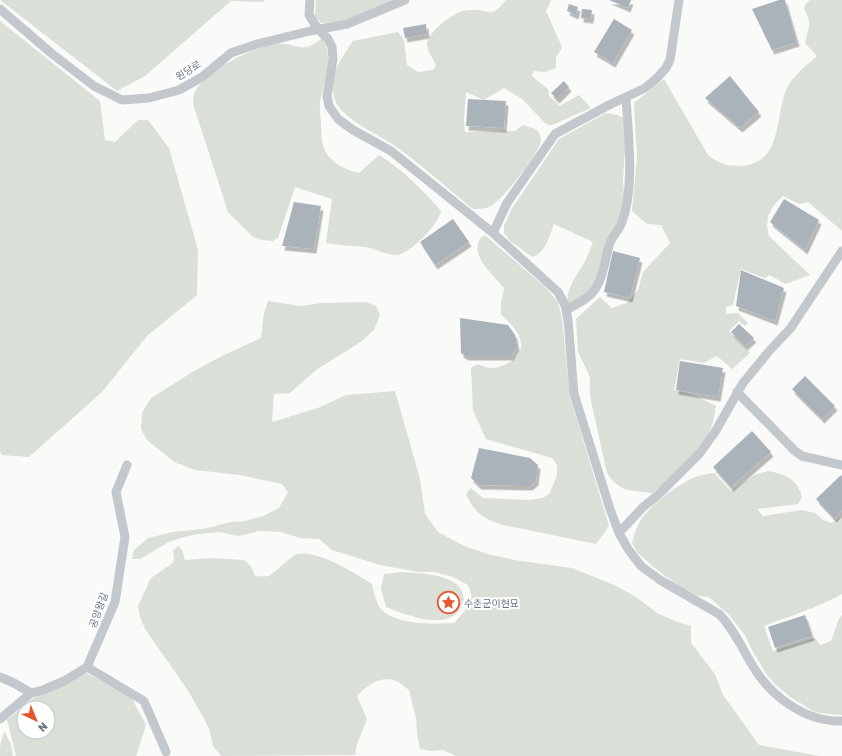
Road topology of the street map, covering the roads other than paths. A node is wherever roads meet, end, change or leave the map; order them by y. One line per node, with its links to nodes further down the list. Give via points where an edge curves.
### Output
1 (310, 0): 5 (street, via 309,16)
2 (405, 0): 5 (street, 원당로, via 346,24)
3 (679, 0): 6 (street, via 670,60 666,68 645,88)
4 (0, 9): 5 (street, 원당로, via 94,86 122,100 149,98 179,90 202,77 231,53)
5 (318, 29): 7 (street, via 332,47 333,59 327,96 329,106 338,119 391,151)
6 (626, 97): 7 (street, via 555,134 507,203); 9 (street, via 629,188 622,223 609,244 605,266 595,291 582,302)
7 (493, 233): 9 (street, via 558,292)
8 (842, 250): 10 (street, via 790,329 757,365)
9 (566, 310): 13 (street, via 574,394)
10 (737, 392): 12 (street, via 802,456); 13 (street, via 700,453)
11 (127, 465): 14 (street, 공양왕길, via 116,492 125,537 115,602)
12 (842, 465)
13 (619, 533): 18 (street, via 642,566 660,580 719,614 772,692 806,714 823,720)
14 (87, 667): 16 (street, via 64,681); 19 (street, via 144,701)
15 (0, 677): 16 (street)
16 (31, 693): 17 (street)
17 (0, 719)
18 (842, 721)
19 (166, 752)

